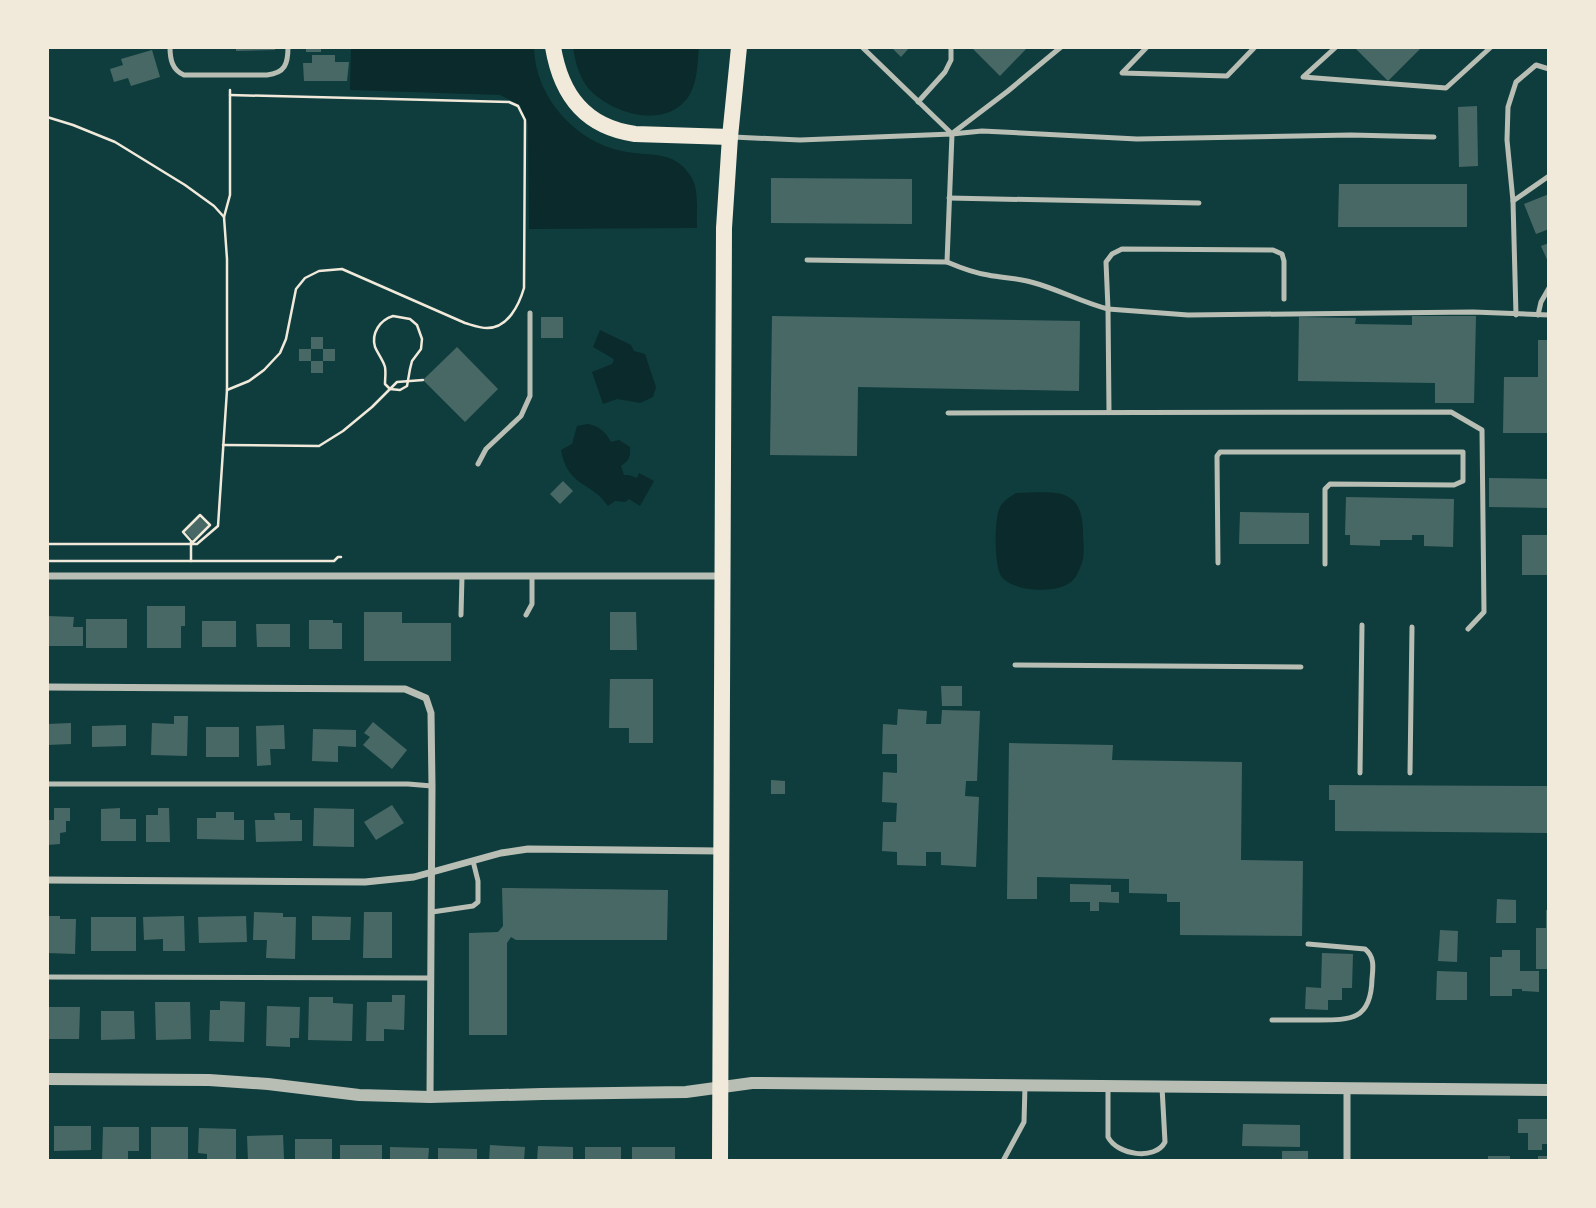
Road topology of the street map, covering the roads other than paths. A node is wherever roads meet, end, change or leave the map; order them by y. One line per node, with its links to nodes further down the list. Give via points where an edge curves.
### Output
1 (170, 47): 2 (lane, via 170,59 184,75 277,74 284,68)
2 (288, 47)
3 (553, 47): 15 (main road, via 571,98 601,123 635,134)
4 (739, 47): 15 (main road)
5 (862, 47): 13 (lane)
6 (951, 47): 13 (lane, via 945,72)
7 (1061, 47): 14 (lane)
8 (1147, 47): 9 (lane, via 1122,72 1227,76)
9 (1255, 47)
10 (1336, 47): 11 (lane, via 1303,77 1446,88)
11 (1491, 47)
12 (1549, 69): 19 (lane, via 1536,65 1516,82 1507,107)
13 (918, 102): 14 (lane)
14 (952, 134): 15 (lane, via 800,140); 16 (lane); 18 (lane)
15 (730, 137): 38 (main road, via 724,229)
16 (1434, 138)
17 (1549, 176): 19 (lane)
18 (949, 198): 20 (lane); 22 (lane)
19 (1513, 201): 27 (lane)
20 (1199, 203)
21 (807, 260): 22 (lane)
22 (947, 262): 25 (lane, via 986,275 1028,281)
23 (1549, 288): 28 (lane)
24 (1284, 299): 25 (lane, via 1284,261 1282,254 1273,250 1122,249 1106,262)
25 (1108, 309): 27 (lane, via 1188,315); 30 (lane)
26 (530, 313): 32 (lane, via 530,396 521,416 486,449)
27 (1516, 315): 28 (lane)
28 (1538, 315): 29 (lane)
29 (1549, 315)
30 (1109, 412): 31 (lane); 43 (lane, via 1451,412 1482,430 1484,612)
31 (948, 413)
32 (478, 464)
33 (1218, 563): 34 (lane, via 1220,452 1462,452 1462,481 1454,485 1330,484 1325,489)
34 (1325, 564)
35 (47, 576): 36 (street)
36 (462, 576): 37 (street); 39 (lane)
37 (532, 576): 38 (street); 40 (lane, via 532,604)
38 (722, 576): 51 (main road)
39 (461, 615)
40 (526, 615)
41 (1362, 625): 47 (lane)
42 (1412, 627): 48 (lane)
43 (1468, 629)
44 (1015, 665): 45 (lane)
45 (1301, 667)
46 (47, 687): 50 (street, via 405,689 426,698 431,713)
47 (1360, 773)
48 (1410, 773)
49 (47, 784): 50 (lane)
50 (432, 786): 53 (street)
51 (721, 850): 52 (street, via 528,849); 64 (main road)
52 (473, 861): 53 (street); 55 (lane, via 478,902)
53 (432, 872): 54 (street, via 365,881); 55 (street)
54 (47, 880)
55 (432, 912): 58 (street)
56 (1308, 944): 59 (lane, via 1370,953 1372,992 1365,1008 1345,1020)
57 (47, 977): 58 (lane)
58 (430, 978): 67 (street)
59 (1272, 1020)
60 (47, 1079): 67 (street, via 209,1080)
61 (1025, 1086): 62 (street); 64 (street, via 752,1083); 69 (lane, via 1024,1122)
62 (1108, 1086): 63 (street); 63 (lane, via 1108,1137 1130,1153 1157,1150 1165,1142)
63 (1162, 1087): 65 (street)
64 (720, 1088): 67 (street); 68 (main road)
65 (1347, 1089): 66 (street); 70 (street)
66 (1549, 1090)
67 (430, 1097)
68 (720, 1161)
69 (1003, 1161)
70 (1347, 1161)

